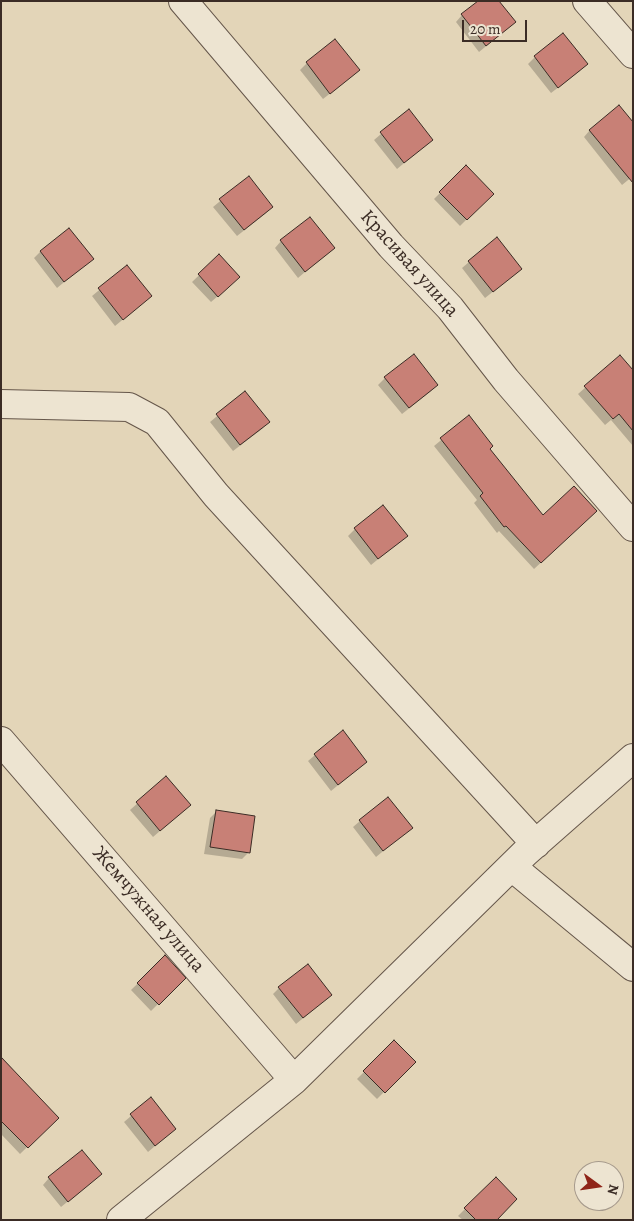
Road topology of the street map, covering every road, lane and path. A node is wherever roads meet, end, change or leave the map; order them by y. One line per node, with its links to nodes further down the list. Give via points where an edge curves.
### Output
1 (183, 1): 5 (street, Красивая улица, via 391,246 450,308 506,380)
2 (588, 1): 3 (street)
3 (633, 54)
4 (1, 404): 8 (street, via 129,407 157,422 216,495)
5 (633, 527)
6 (1, 741): 11 (street, Жемчужная улица)
7 (633, 758): 8 (street)
8 (536, 844): 9 (street)
9 (512, 867): 10 (street); 11 (street)
10 (633, 967)
11 (294, 1080): 12 (street)
12 (121, 1220)

